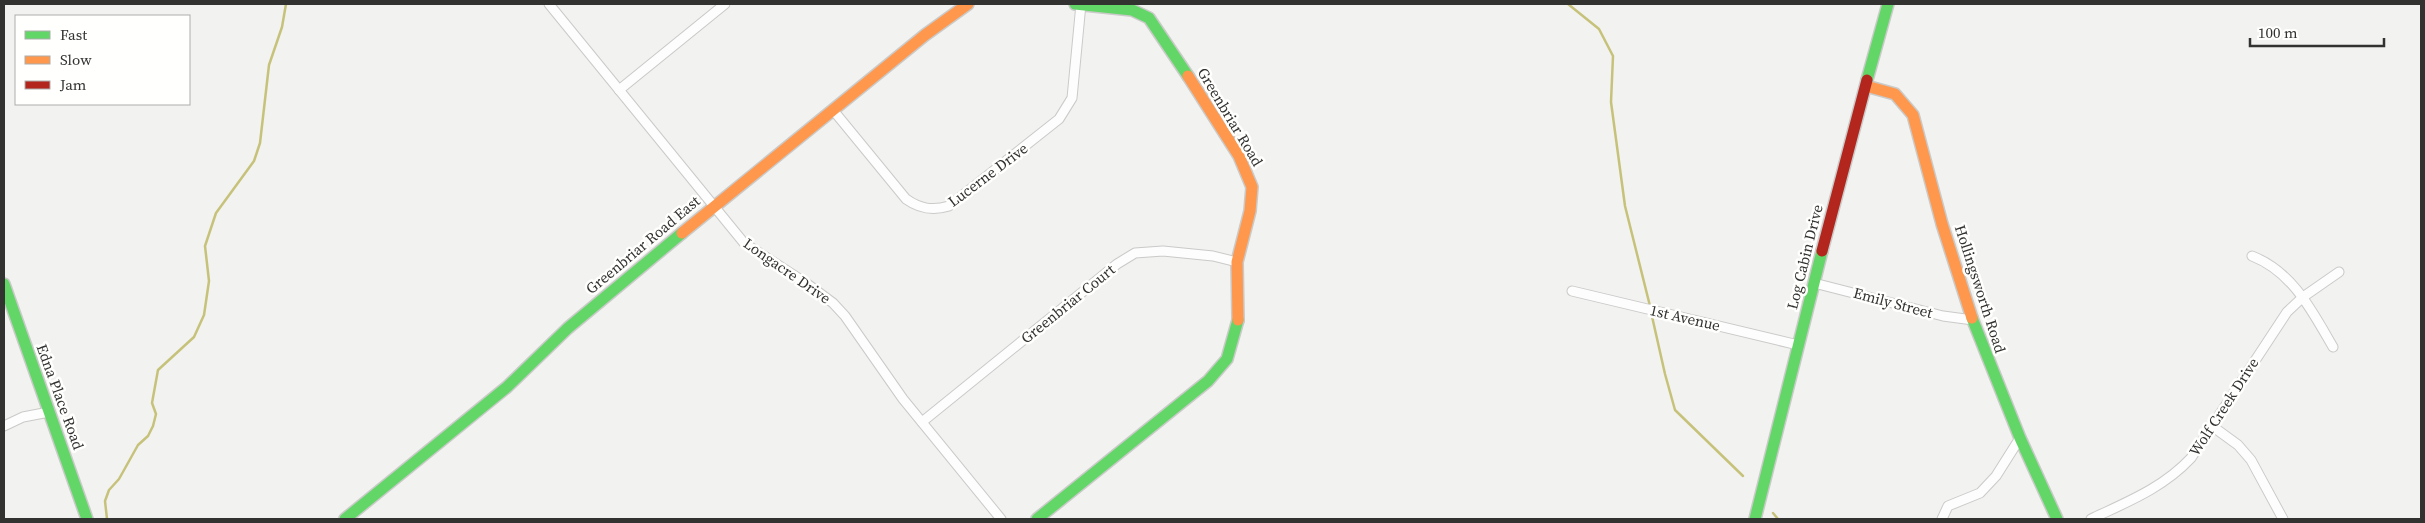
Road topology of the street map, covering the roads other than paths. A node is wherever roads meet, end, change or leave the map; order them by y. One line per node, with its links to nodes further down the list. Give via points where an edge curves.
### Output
1 (549, 4): 8 (street, Longacre Drive)
2 (725, 4): 8 (street)
3 (968, 4): 9 (street, Greenbriar Road East)
4 (1075, 4): 5 (street)
5 (1081, 4): 9 (street, Lucerne Drive, via 1073,90 1068,107 1059,119 949,206 928,209 906,199); 12 (street, Greenbriar Road, via 1132,10 1149,18 1239,156 1252,188 1250,212)
6 (1888, 4): 7 (street, Log Cabin Drive)
7 (1866, 86): 14 (street, Log Cabin Drive); 18 (street, Hollingsworth Road, via 1895,94 1913,115 1942,224)
8 (618, 90): 10 (street, Longacre Drive)
9 (833, 110): 10 (street, Greenbriar Road East)
10 (713, 207): 22 (street, Longacre Drive, via 744,243 833,303); 26 (street, Greenbriar Road East, via 568,328 507,387)
11 (2252, 256): 17 (street, via 2278,269)
12 (1237, 262): 22 (street, Greenbriar Court, via 1184,252 1135,253 1117,264); 29 (street, Greenbriar Road, via 1239,317 1227,359 1208,381)
13 (2339, 272): 17 (street, Wolf Creek Drive)
14 (1814, 283): 18 (street, Emily Street, via 1952,318); 19 (street, Log Cabin Drive)
15 (4, 284): 21 (street, Edna Place Road)
16 (1572, 291): 19 (street, 1st Avenue)
17 (2303, 297): 20 (street); 24 (street, Wolf Creek Drive, via 2280,320)
18 (1973, 320): 25 (street, Hollingsworth Road)
19 (1798, 345): 30 (street, Log Cabin Drive)
20 (2333, 347)
21 (49, 412): 23 (street, via 23,417); 27 (street, Edna Place Road)
22 (922, 422): 28 (street, Longacre Drive)
23 (4, 426)
24 (2212, 426): 33 (street, Wolf Creek Drive, via 2191,458 2169,479); 34 (street, via 2238,445 2251,460)
25 (2020, 438): 31 (street, via 1996,476 1980,494 1948,506); 32 (street, Hollingsworth Road)
26 (353, 517)
27 (87, 519)
28 (1001, 519)
29 (1038, 519)
30 (1755, 519)
31 (1942, 519)
32 (2057, 519)
33 (2091, 519)
34 (2283, 519)

